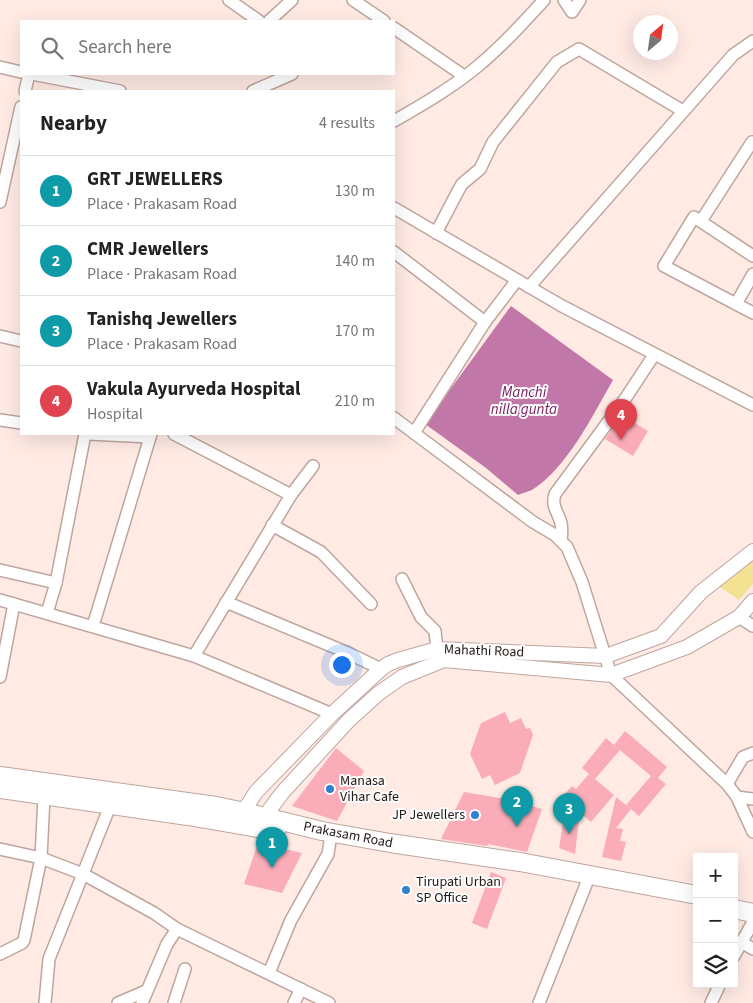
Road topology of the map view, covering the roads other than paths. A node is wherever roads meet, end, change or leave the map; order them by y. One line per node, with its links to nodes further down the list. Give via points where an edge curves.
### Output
1 (229, 0): 7 (street)
2 (292, 0): 8 (street)
3 (353, 0): 9 (street)
4 (544, 0): 17 (street)
5 (564, 0): 6 (street, via 572,12)
6 (580, 0)
7 (259, 20)
8 (270, 20)
9 (383, 20)
10 (395, 29): 17 (street)
11 (753, 41): 21 (street, via 733,55)
12 (0, 67): 13 (street)
13 (20, 72)
14 (30, 75): 18 (street)
15 (35, 75): 19 (street)
16 (290, 75): 20 (street)
17 (464, 76): 23 (street)
18 (25, 90)
19 (115, 90)
20 (255, 90)
21 (683, 111): 28 (street, via 579,49 557,62 493,142 478,172 462,184); 33 (street)
22 (20, 112): 25 (street)
23 (395, 120)
24 (753, 142): 27 (street)
25 (0, 202)
26 (395, 209): 28 (street)
27 (701, 222): 30 (street); 34 (street, via 694,217 664,266)
28 (436, 233): 32 (street)
29 (395, 253): 36 (street)
30 (753, 256)
31 (753, 274): 34 (street)
32 (517, 280): 33 (street); 36 (street)
33 (529, 287): 39 (street)
34 (736, 304): 35 (street)
35 (753, 313)
36 (485, 322): 44 (street)
37 (0, 336): 38 (street)
38 (20, 341)
39 (654, 355): 40 (street); 52 (street, via 555,494 553,505 562,528)
40 (753, 405)
41 (395, 419): 44 (street)
42 (0, 420): 43 (street)
43 (20, 423)
44 (414, 433): 52 (street)
45 (86, 435): 56 (street)
46 (118, 435): 48 (street)
47 (176, 435): 50 (street)
48 (150, 436): 64 (street)
49 (313, 466): 50 (street)
50 (291, 495): 51 (street)
51 (272, 525): 58 (street); 61 (street, via 322,552)
52 (561, 540): 68 (street, via 582,582)
53 (753, 551): 68 (street, Mahathi Road, via 700,592 661,636)
54 (0, 570): 56 (street)
55 (402, 579): 66 (street, via 421,617 435,631)
56 (56, 583): 62 (street)
57 (0, 600): 60 (street)
58 (226, 602): 67 (street); 69 (street)
59 (753, 602): 63 (street, Mahathi Road)
60 (14, 604): 62 (street); 71 (street)
61 (370, 604)
62 (47, 613): 64 (street)
63 (739, 617): 65 (street); 70 (street, Mahathi Road, via 687,647)
64 (93, 626): 67 (street)
65 (753, 626)
66 (436, 649): 68 (street, Mahathi Road); 69 (street, Mahathi Road, via 398,660)
67 (194, 656): 72 (street)
68 (606, 656): 70 (street)
69 (381, 669): 72 (street, Mahathi Road)
70 (611, 675): 75 (street); 82 (street, Mahathi Road, via 444,660 402,677 349,720 282,793)
71 (0, 677)
72 (332, 714): 81 (street, Mahathi Road, via 256,792)
73 (753, 753): 75 (street, via 743,757)
74 (0, 776): 81 (main road, Prakasam Road)
75 (727, 784): 78 (street)
76 (0, 789): 77 (main road, Prakasam Road)
77 (44, 796): 80 (main road, Prakasam Road); 86 (street)
78 (737, 797): 79 (street); 83 (street)
79 (753, 799)
80 (110, 806): 81 (main road, Prakasam Road); 87 (street)
81 (243, 818): 82 (main road, Prakasam Road)
82 (263, 822): 84 (main road, Prakasam Road); 89 (main road, Prakasam Road, via 520,862)
83 (753, 832)
84 (330, 841): 88 (main road, Prakasam Road); 102 (street, via 328,854 291,920)
85 (0, 849): 86 (street)
86 (41, 858): 87 (street); 100 (street, via 24,940)
87 (83, 874): 96 (street); 106 (street, via 49,959)
88 (587, 882): 90 (main road, Prakasam Road); 112 (street)
89 (693, 894)
90 (693, 901)
91 (738, 903): 92 (main road)
92 (753, 905)
93 (738, 910): 94 (main road)
94 (753, 913)
95 (753, 922): 97 (street)
96 (177, 929): 102 (street); 105 (street)
97 (741, 942): 98 (street); 99 (street)
98 (738, 948)
99 (753, 949)
100 (0, 954)
101 (185, 969): 109 (street)
102 (269, 973): 104 (street)
103 (718, 988): 113 (street)
104 (301, 989): 110 (street); 111 (street)
105 (146, 992): 107 (street); 108 (street)
106 (45, 1003)
107 (118, 1003)
108 (142, 1003)
109 (174, 1003)
110 (294, 1003)
111 (329, 1003)
112 (539, 1003)
113 (710, 1003)

